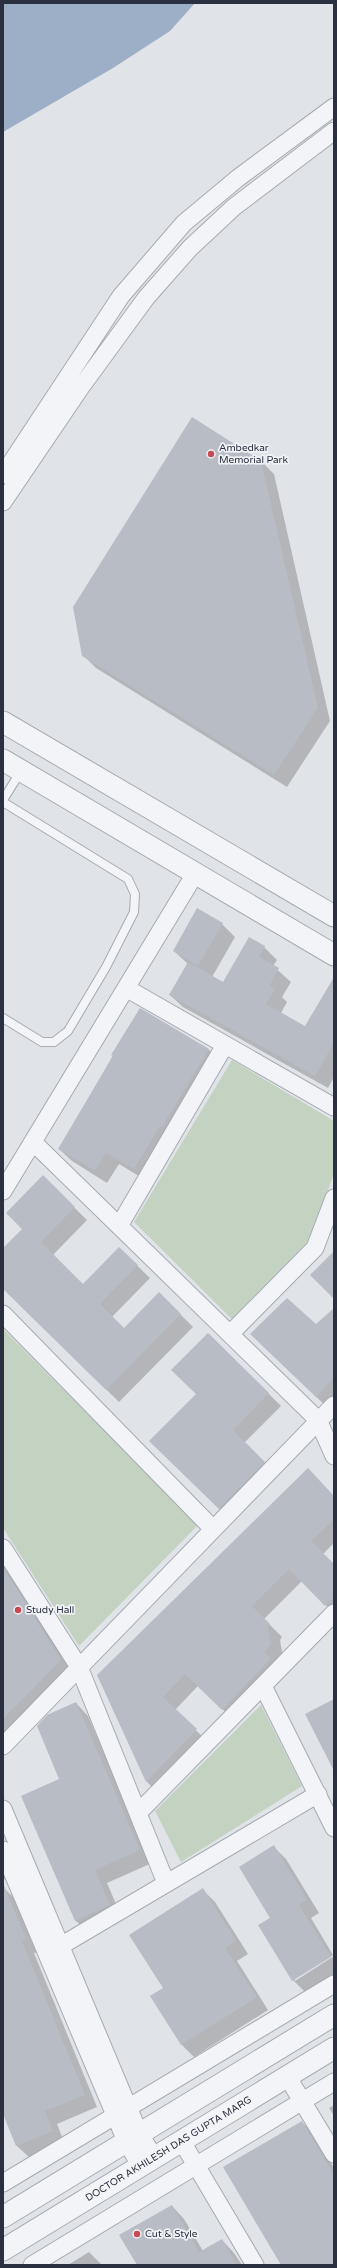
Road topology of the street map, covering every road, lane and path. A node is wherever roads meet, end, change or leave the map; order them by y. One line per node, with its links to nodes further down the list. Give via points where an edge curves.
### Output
1 (334, 107): 3 (street, via 238,178 184,223 121,296)
2 (334, 132): 4 (street, via 234,207 190,248 146,298)
3 (3, 475)
4 (3, 502)
5 (3, 722): 10 (street)
6 (3, 760): 7 (street)
7 (21, 770): 8 (lane); 9 (street)
8 (3, 801): 13 (lane, via 128,878 135,894 134,912 106,967 68,1031 54,1042 42,1042)
9 (195, 874): 11 (street); 12 (street)
10 (334, 916)
11 (334, 955)
12 (126, 988): 14 (street); 16 (street)
13 (3, 1018)
14 (225, 1045): 15 (street); 19 (street)
15 (334, 1107)
16 (33, 1142): 17 (street); 19 (street)
17 (3, 1191)
18 (334, 1198): 21 (street, via 315,1248)
19 (119, 1226): 21 (street)
20 (3, 1314): 25 (street)
21 (230, 1334): 23 (street)
22 (334, 1405): 23 (street)
23 (318, 1420): 24 (street); 25 (street)
24 (334, 1456)
25 (213, 1529): 28 (street)
26 (3, 1548): 28 (street)
27 (334, 1613): 29 (street)
28 (79, 1667): 30 (street); 33 (street)
29 (263, 1686): 31 (street); 33 (street)
30 (3, 1746)
31 (318, 1794): 34 (street); 36 (street)
32 (3, 1809): 37 (street)
33 (138, 1813): 36 (street)
34 (334, 1828)
35 (3, 1850): 38 (street)
36 (166, 1883): 37 (street)
37 (61, 1946): 38 (street); 45 (street)
38 (47, 1954): 45 (street)
39 (334, 1984): 45 (street)
40 (334, 2015): 46 (street)
41 (334, 2048): 42 (street, DOCTOR AKHILESH DAS GUPTA MARG)
42 (287, 2076): 44 (street); 47 (street, DOCTOR AKHILESH DAS GUPTA MARG)
43 (334, 2082): 44 (street)
44 (302, 2101): 48 (street); 50 (street)
45 (122, 2112): 46 (street); 51 (street)
46 (133, 2137): 49 (street); 52 (street)
47 (181, 2140): 49 (street, DOCTOR AKHILESH DAS GUPTA MARG); 50 (street)
48 (334, 2154)
49 (147, 2161): 53 (street, DOCTOR AKHILESH DAS GUPTA MARG)
50 (196, 2165): 54 (street); 55 (street)
51 (5, 2177)
52 (3, 2217)
53 (3, 2250)
54 (32, 2265)
55 (255, 2265)

